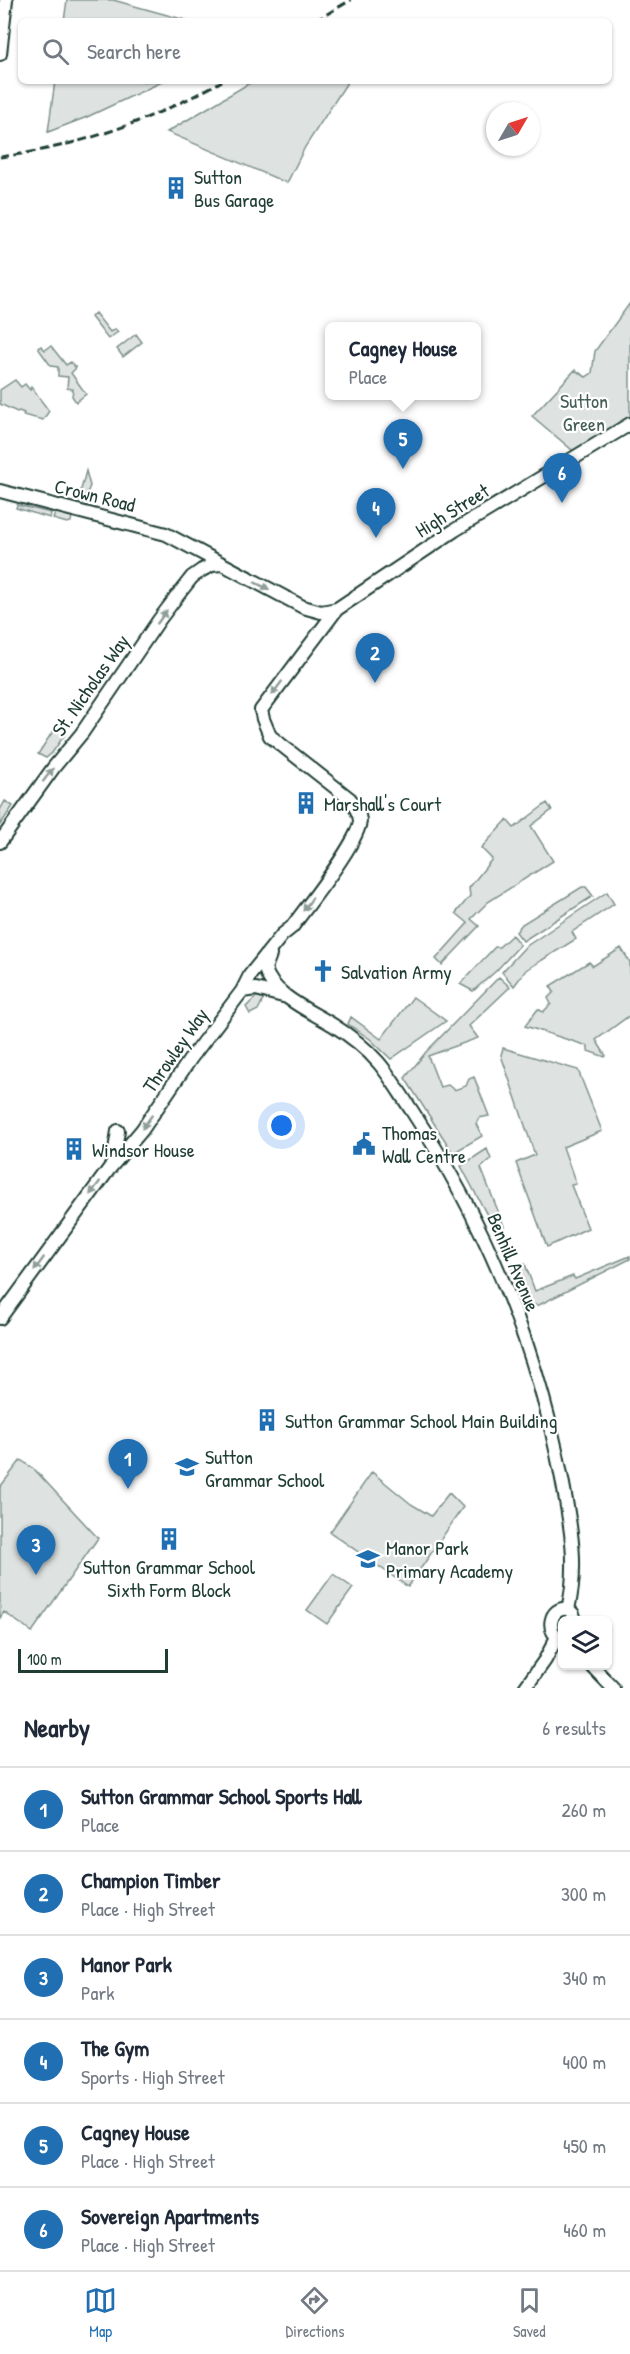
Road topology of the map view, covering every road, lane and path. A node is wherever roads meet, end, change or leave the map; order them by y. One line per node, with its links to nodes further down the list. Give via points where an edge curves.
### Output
1 (6, 0): 2 (main road)
2 (0, 54)
3 (630, 424): 9 (main road, High Street, via 455,530)
4 (0, 491): 5 (main road, Crown Road, via 147,528)
5 (179, 540): 6 (main road, Crown Road); 7 (main road, via 195,554 197,565)
6 (221, 564): 7 (main road, St. Nicholas Way, via 212,565); 8 (main road, Crown Road, one-way to 8)
7 (192, 578): 12 (main road, St. Nicholas Way, one-way to 7)
8 (303, 607): 9 (main road, Crown Road, via 321,612); 10 (main road, via 316,631)
9 (337, 609): 10 (main road, High Street)
10 (309, 644): 11 (main road, High Street, one-way to 11, via 261,710 262,719 270,736)
11 (350, 799): 13 (main road, Throwley Way, one-way to 13, via 360,820 354,837)
12 (0, 842)
13 (271, 952): 14 (main road, Throwley Way, via 250,975); 15 (main road, Benhill Avenue, via 266,971 272,984)
14 (242, 991): 15 (main road, Benhill Avenue, via 256,989); 17 (main road, Throwley Way, one-way to 17)
15 (288, 998): 19 (main road, Benhill Avenue, via 344,1033 379,1063 430,1139 484,1238 520,1325 557,1454 573,1544)
16 (118, 1131): 17 (main road)
17 (117, 1160): 18 (main road, Throwley Way, one-way to 18)
18 (0, 1318)
19 (568, 1609): 20 (main road); 21 (main road, via 553,1614 551,1628)
20 (574, 1616)
21 (558, 1636)
22 (558, 1641): 24 (main road)
23 (597, 1670): 25 (main road)
24 (525, 1688)
25 (613, 1688)

